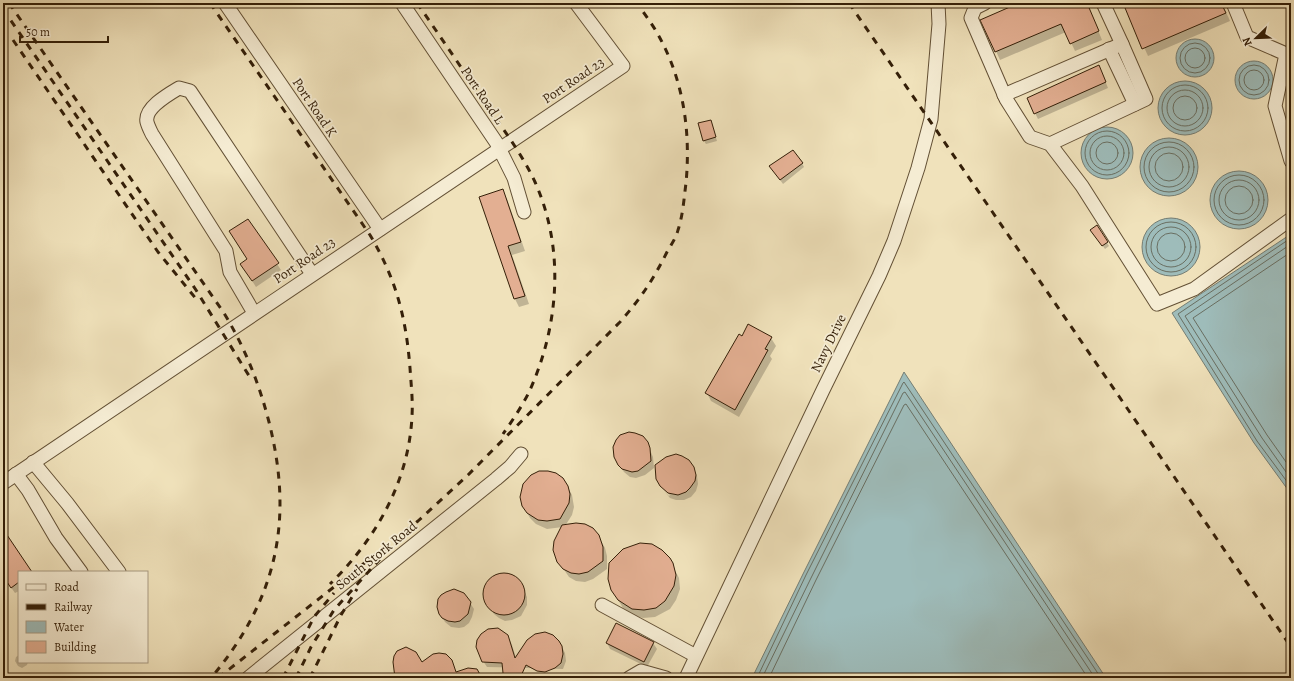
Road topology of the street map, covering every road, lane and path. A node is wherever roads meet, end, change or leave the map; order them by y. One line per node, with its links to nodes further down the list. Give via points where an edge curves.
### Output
1 (225, 3): 19 (street, Port Road K)
2 (402, 3): 15 (street, Port Road L)
3 (576, 3): 15 (street, Port Road 23, via 623,66)
4 (938, 3): 29 (street, Navy Drive, via 939,24 931,119 924,151 897,235)
5 (985, 3): 11 (street, via 975,8 971,18)
6 (1104, 3): 8 (street)
7 (1233, 3): 10 (street, via 1247,37)
8 (1122, 44): 9 (street); 12 (street, via 1146,99)
9 (1109, 49): 11 (street); 12 (street)
10 (1289, 54): 13 (street, via 1275,106)
11 (1004, 95): 14 (street, via 1030,137)
12 (1135, 104): 14 (street)
13 (1286, 128): 16 (street)
14 (1050, 144): 18 (street, via 1082,186 1157,304 1194,289)
15 (500, 148): 17 (street, Port Road L, via 514,178); 19 (street, Port Road 23)
16 (1291, 161)
17 (524, 212)
18 (1291, 219)
19 (380, 229): 20 (street, Port Road 23)
20 (312, 274): 21 (street, Port Road 23); 21 (street, via 190,91 179,88 168,94 148,112 147,121 152,134 226,251 230,272)
21 (254, 313): 23 (street, Port Road 23)
22 (521, 454): 30 (street, South Stork Road, via 496,479)
23 (33, 462): 24 (street, Port Road 23); 27 (street)
24 (16, 474): 25 (street, Port Road 23); 26 (street, via 56,538)
25 (3, 483)
26 (80, 571)
27 (118, 571)
28 (602, 605): 29 (street)
29 (696, 656): 33 (street, Navy Drive)
30 (248, 678)
31 (630, 678): 32 (street, via 641,671)
32 (666, 678)
33 (686, 678)

